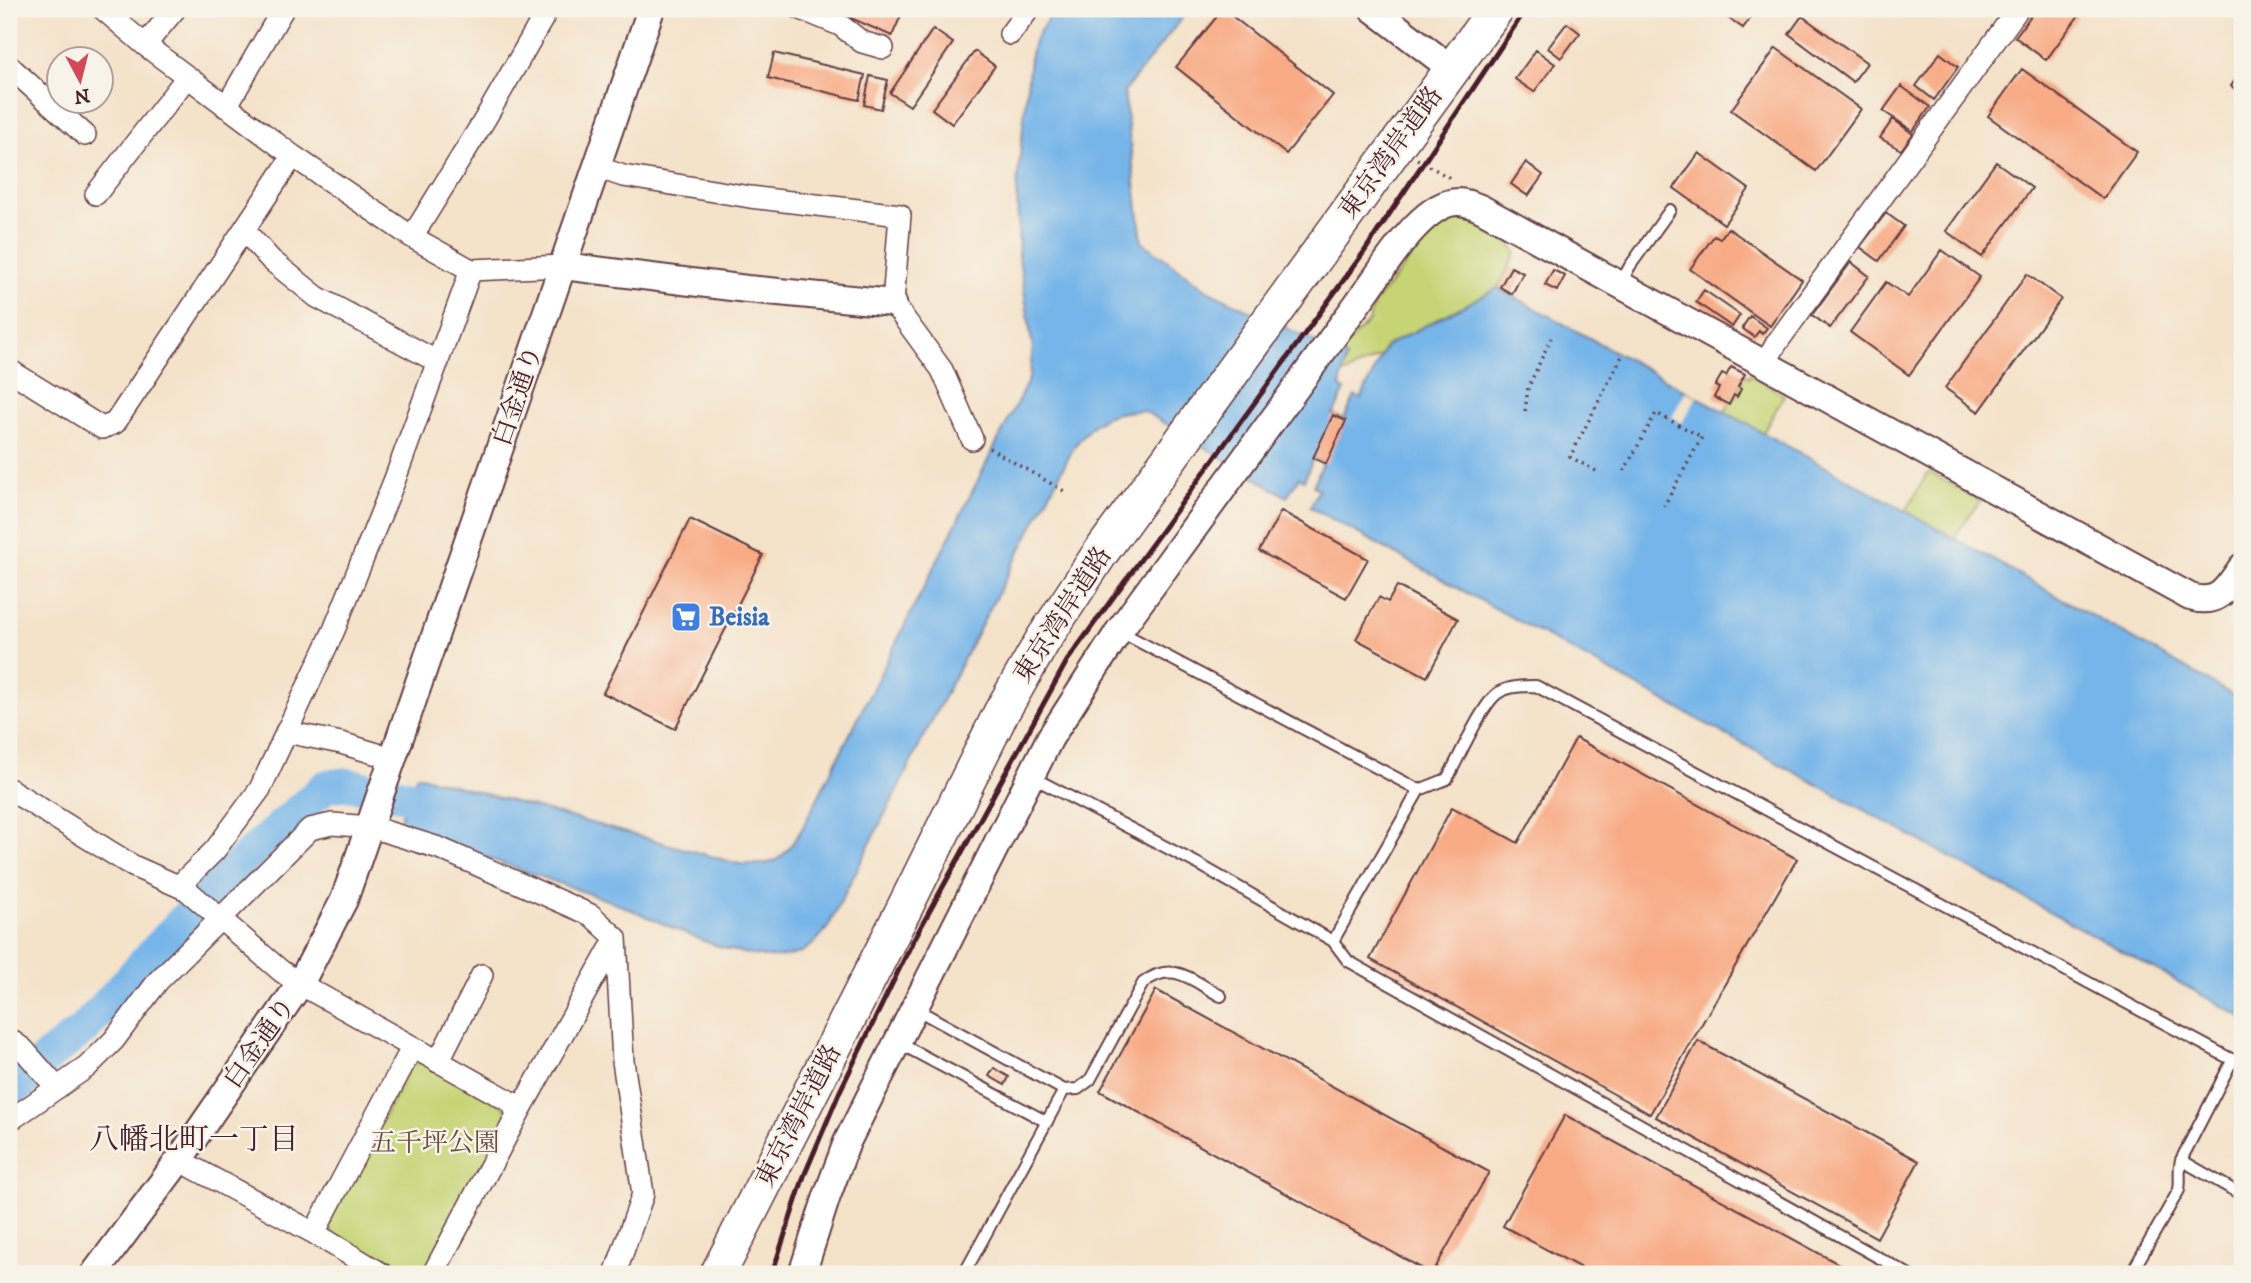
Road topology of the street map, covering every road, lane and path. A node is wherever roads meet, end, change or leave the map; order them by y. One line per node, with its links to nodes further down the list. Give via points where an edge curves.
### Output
1 (103, 9): 13 (street)
2 (175, 9): 13 (street)
3 (283, 9): 18 (street)
4 (548, 9): 27 (street)
5 (651, 9): 22 (street, 白金通り)
6 (801, 9): 14 (street, via 840,25 862,42)
7 (1028, 9): 12 (street)
8 (1373, 9): 15 (street)
9 (1471, 9): 15 (highway, 東京湾岸道路)
10 (1496, 9): 15 (highway, 東京湾岸道路)
11 (2018, 9): 35 (street)
12 (1010, 34)
13 (145, 45): 17 (street)
14 (883, 48)
15 (1444, 63): 38 (highway, 東京湾岸道路)
16 (9, 66): 19 (street)
17 (187, 77): 18 (street); 23 (street)
18 (226, 107): 21 (street)
19 (85, 135)
20 (1410, 154): 24 (path, via 1448,177)
21 (293, 156): 26 (street); 27 (street)
22 (597, 167): 28 (street, 白金通り); 31 (street, via 622,176 750,197 900,215)
23 (96, 194)
24 (1466, 203): 30 (street); 45 (street, via 1438,207 1399,247)
25 (1670, 209): 30 (lane)
26 (244, 230): 34 (street, via 271,260 317,297); 36 (street, via 115,423 102,428)
27 (412, 237): 29 (street)
28 (563, 266): 29 (street); 31 (street); 47 (street, 白金通り)
29 (471, 270): 34 (street)
30 (1620, 284): 35 (street)
31 (893, 303): 39 (street, via 942,370)
32 (1551, 338): 37 (path, via 1528,388)
33 (1622, 356): 40 (path, via 1570,457)
34 (438, 362): 46 (street, via 334,630)
35 (1765, 364): 44 (street, via 2190,597 2211,600 2220,595)
36 (9, 370)
37 (1525, 411)
38 (1176, 433): 78 (highway, 東京湾岸道路, via 1040,610 1000,676); 79 (highway, 東京湾岸道路, via 1001,713)
39 (972, 439): 42 (path)
40 (1595, 471)
41 (1624, 471): 43 (path, via 1656,412 1702,437)
42 (1064, 491)
43 (1664, 506)
44 (2242, 567)
45 (1119, 631): 48 (street); 50 (lane)
46 (286, 732): 47 (street); 52 (street, via 260,789)
47 (394, 759): 51 (street, 白金通り)
48 (1030, 776): 55 (lane); 59 (street)
49 (9, 789): 52 (street, via 133,866)
50 (1419, 790): 55 (lane); 64 (lane, via 1447,779 1493,697 1512,687 1536,686)
51 (371, 827): 53 (street, via 332,824 310,830); 54 (street, via 439,848 591,915); 57 (street, 白金通り, via 344,900)
52 (183, 888): 53 (street)
53 (215, 915): 57 (street); 65 (street, via 114,1040 87,1068)
54 (616, 938): 67 (street); 77 (street, via 623,1061 643,1194)
55 (1333, 941): 82 (lane, via 1348,961)
56 (482, 975): 63 (street)
57 (300, 985): 62 (street); 70 (street, 白金通り)
58 (1221, 996): 66 (lane, via 1175,971 1154,974 1143,982 1090,1080 1077,1089)
59 (914, 1008): 60 (street); 66 (lane)
60 (897, 1042): 69 (lane); 80 (street, via 844,1151)
61 (16, 1044): 65 (street)
62 (412, 1048): 63 (street); 73 (street)
63 (438, 1062): 67 (street, via 513,1103)
64 (2237, 1062): 71 (lane)
65 (57, 1088): 68 (street)
66 (1064, 1090): 69 (lane)
67 (517, 1116): 76 (street)
68 (9, 1121)
69 (1047, 1122): 81 (lane)
70 (179, 1160): 73 (street); 74 (street, 白金通り)
71 (2182, 1160): 72 (lane); 83 (lane, via 2179,1190)
72 (2242, 1195)
73 (314, 1233): 75 (street)
74 (94, 1274)
75 (382, 1274)
76 (433, 1274)
77 (615, 1274)
78 (695, 1274)
79 (718, 1274)
80 (802, 1274)
81 (964, 1274)
82 (1908, 1274)
83 (2131, 1274)

